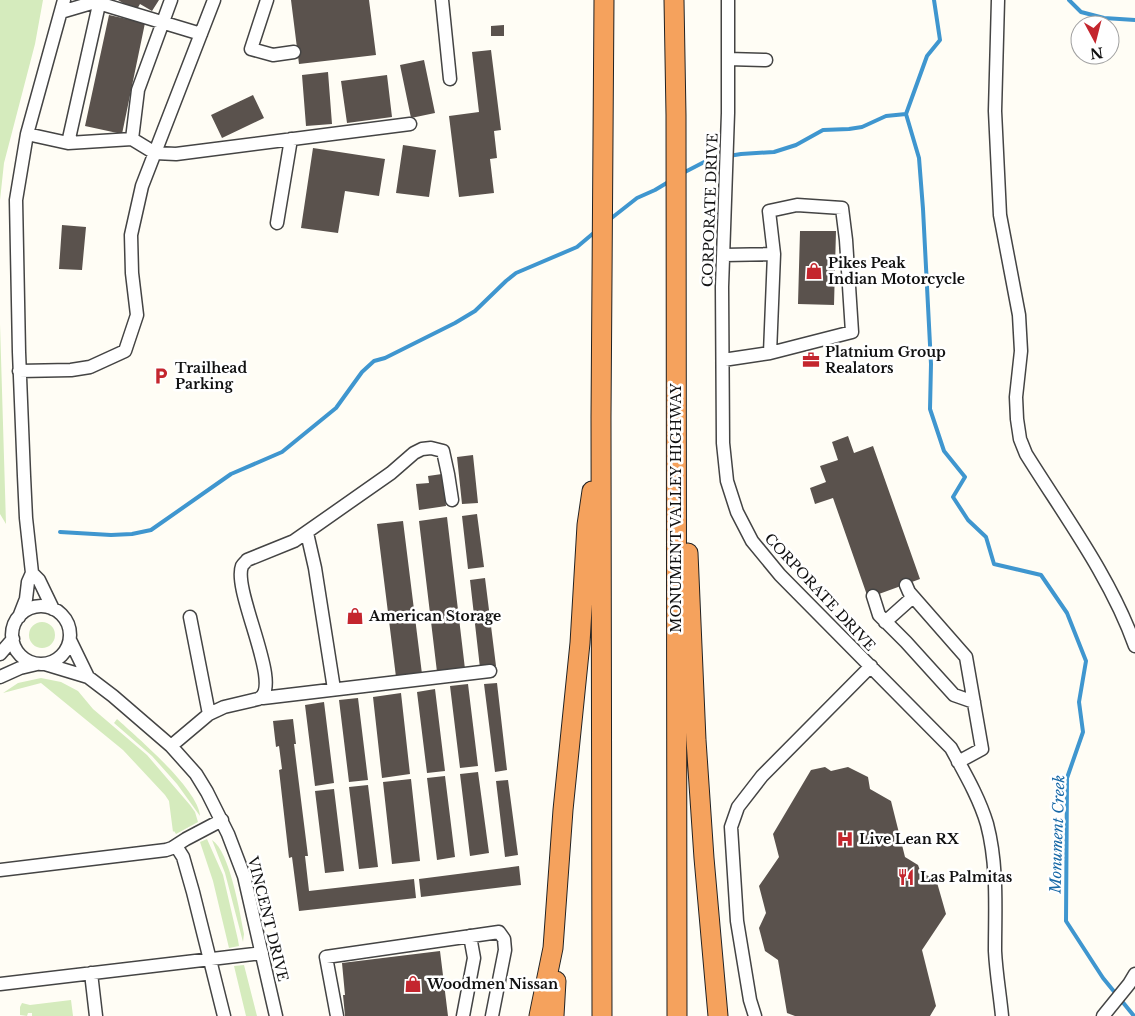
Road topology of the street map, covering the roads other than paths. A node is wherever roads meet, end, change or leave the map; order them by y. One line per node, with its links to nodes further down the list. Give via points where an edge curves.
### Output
1 (171, 0): 11 (street)
2 (214, 0): 12 (street)
3 (267, 0): 13 (street, via 251,49 273,55)
4 (442, 0): 16 (street)
5 (604, 0): 30 (highway)
6 (674, 0): 29 (highway, MONUMENT VALLEY HIGHWAY)
7 (728, 0): 14 (street, CORPORATE DRIVE)
8 (998, 0): 43 (street, via 995,111 998,186 1000,215 1019,315 1021,351 1016,397 1020,438 1026,454 1108,586)
9 (100, 2): 10 (street); 11 (street); 21 (street)
10 (63, 6): 18 (street)
11 (163, 23): 12 (street); 19 (street, via 138,90)
12 (200, 34): 22 (street)
13 (294, 52)
14 (728, 59): 15 (street); 25 (street, CORPORATE DRIVE)
15 (766, 60)
16 (450, 79)
17 (410, 124): 20 (street)
18 (27, 134): 21 (street); 28 (street, via 16,200)
19 (132, 139): 21 (street); 22 (street)
20 (291, 139): 22 (street, via 176,154); 23 (street)
21 (68, 143)
22 (155, 153): 28 (street, via 142,186 131,236 138,315 125,351 90,367)
23 (277, 223)
24 (774, 254): 25 (street); 26 (street); 26 (street, via 770,211 797,205 842,208 852,332)
25 (724, 255): 27 (street, CORPORATE DRIVE)
26 (770, 353): 27 (street)
27 (723, 360): 46 (street, CORPORATE DRIVE, via 723,443 727,481 736,512 752,541 780,575)
28 (19, 371): 33 (street)
29 (675, 404): 75 (highway, MONUMENT VALLEY HIGHWAY); 76 (highway, via 687,533 703,849)
30 (601, 418): 60 (highway, via 587,525); 74 (highway)
31 (452, 500): 32 (street, via 443,451 422,449)
32 (307, 533): 50 (street); 51 (street, via 247,560 242,566 243,590 267,685)
33 (32, 573): 37 (street, via 39,580); 38 (street)
34 (906, 584): 36 (street)
35 (873, 596): 40 (street, via 879,616)
36 (913, 597): 40 (street); 52 (street, via 966,658)
37 (53, 609): 38 (street, via 39,607); 42 (street, via 65,618)
38 (19, 617): 41 (street)
39 (190, 617): 53 (street)
40 (885, 622): 52 (street, via 954,695)
41 (13, 639): 44 (street); 45 (street, via 22,656)
42 (70, 640): 45 (street, via 64,654); 49 (street, VINCENT DRIVE)
43 (1135, 646)
44 (0, 654)
45 (42, 664): 48 (street, via 14,670); 49 (street, VINCENT DRIVE)
46 (871, 666): 55 (street, CORPORATE DRIVE, via 951,748); 77 (street, via 762,776 738,807 731,827 737,921)
47 (490, 671): 50 (street)
48 (0, 677)
49 (88, 677): 54 (street, VINCENT DRIVE)
50 (334, 689): 51 (street)
51 (263, 698): 53 (street)
52 (974, 702): 55 (street, via 982,749)
53 (209, 714): 54 (street)
54 (172, 746): 56 (street, VINCENT DRIVE, via 196,774)
55 (958, 762): 78 (street, CORPORATE DRIVE, via 987,825 996,891 995,953)
56 (222, 820): 57 (street); 61 (street, VINCENT DRIVE, via 244,876)
57 (176, 846): 58 (street, via 166,850); 62 (street, via 183,857)
58 (0, 870)
59 (470, 936): 69 (street, via 326,956); 70 (street, via 474,958); 71 (street, via 499,932 504,939 505,950)
60 (553, 948): 72 (highway); 73 (highway, via 557,969)
61 (262, 953): 62 (street); 68 (street, VINCENT DRIVE)
62 (210, 959): 63 (street); 67 (street)
63 (91, 974): 65 (street); 66 (street)
64 (1135, 974): 79 (street)
65 (0, 984)
66 (96, 1016)
67 (224, 1016)
68 (276, 1016)
69 (337, 1016)
70 (463, 1016)
71 (492, 1016)
72 (539, 1016)
73 (554, 1016)
74 (602, 1016)
75 (677, 1016)
76 (718, 1016)
77 (755, 1016)
78 (1002, 1016)
79 (1103, 1016)

